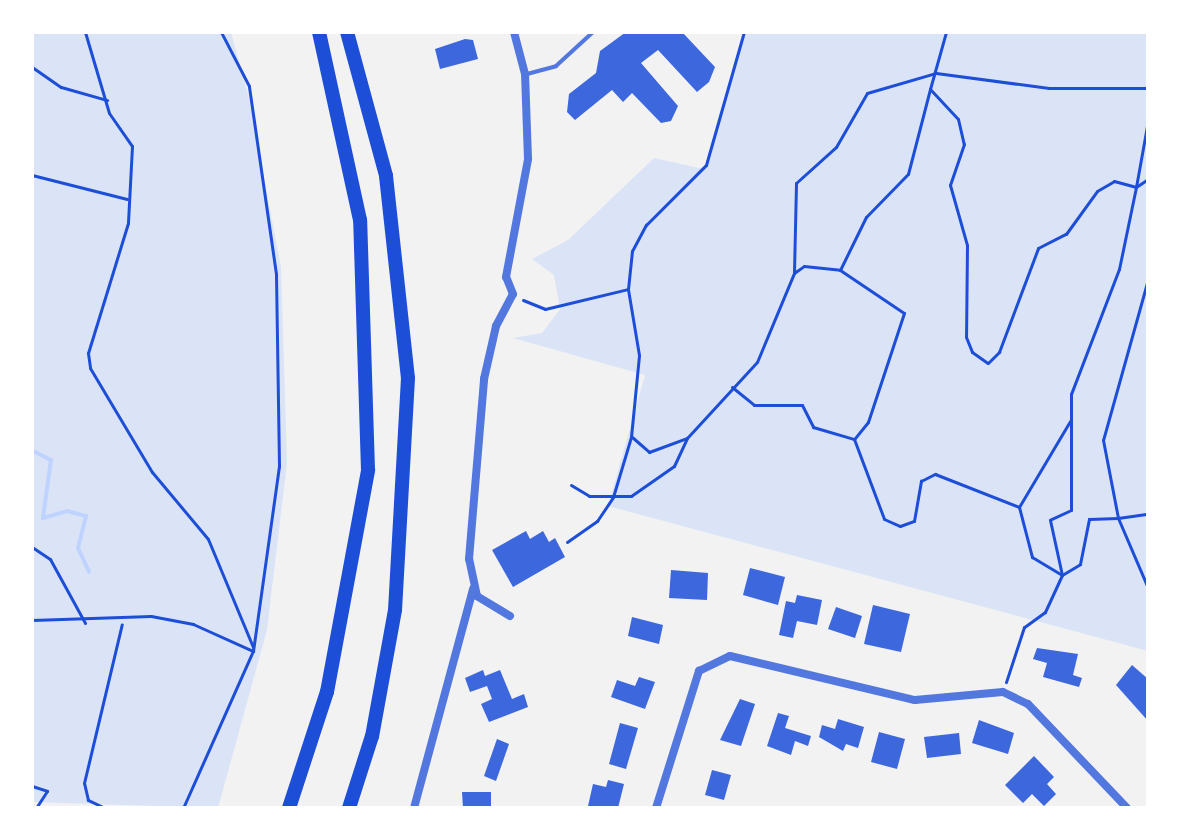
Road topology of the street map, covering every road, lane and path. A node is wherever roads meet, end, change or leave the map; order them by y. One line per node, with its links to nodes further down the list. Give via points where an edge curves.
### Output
1 (85, 32): 14 (path)
2 (221, 32): 44 (path, via 249,86 281,331 279,466)
3 (319, 32): 50 (highway, via 360,220 368,470 327,692)
4 (347, 32): 51 (highway, via 386,176 408,378 395,610 372,736)
5 (514, 32): 11 (street)
6 (593, 32): 11 (lane, via 556,66)
7 (744, 32): 23 (path, via 706,165 646,225 632,251)
8 (946, 32): 10 (path)
9 (32, 67): 14 (path, via 61,87)
10 (936, 73): 12 (path, via 1049,88); 13 (path); 21 (path, via 867,93 836,147 802,172 792,205)
11 (525, 74): 24 (street, via 528,159 506,277)
12 (1148, 88)
13 (930, 89): 18 (path, via 958,119 964,144 950,185 967,245 966,337 972,352 988,363 999,352 1038,248 1066,234 1097,191 1114,181); 20 (path, via 916,157 866,217)
14 (107, 100): 19 (path, via 132,146)
15 (1148, 120): 18 (path)
16 (32, 175): 19 (path)
17 (1148, 179): 18 (path)
18 (1136, 187): 26 (path, via 1119,269 1071,394)
19 (127, 199): 44 (path, via 124,244 92,339 90,368 152,472 219,557)
20 (840, 270): 21 (path, via 804,266); 29 (path, via 904,313 868,422)
21 (794, 273): 25 (path, via 757,362)
22 (1148, 279): 34 (path, via 1103,440)
23 (628, 289): 24 (path, via 545,309); 27 (path, via 639,355)
24 (513, 294): 39 (street, via 496,326 484,379 469,559)
25 (732, 387): 28 (path); 29 (path, via 754,405 802,405 813,427)
26 (1071, 419): 32 (path); 37 (path, via 1071,510 1050,520)
27 (631, 437): 28 (path, via 649,452); 31 (path)
28 (687, 438): 31 (path, via 674,466 631,496)
29 (854, 439): 32 (path, via 884,519 900,526 914,521 921,481 935,474)
30 (571, 485): 31 (path, via 589,496)
31 (613, 497): 35 (path, via 597,521)
32 (1019, 507): 37 (path, via 1032,557)
33 (1148, 514): 34 (path)
34 (1118, 518): 37 (path, via 1089,519 1080,564); 38 (path)
35 (567, 542)
36 (32, 547): 43 (path, via 50,559)
37 (1062, 575): 45 (path, via 1045,612 1024,627)
38 (1148, 588)
39 (473, 589): 40 (street, via 492,611); 52 (street)
40 (510, 616)
41 (32, 620): 43 (path)
42 (122, 622): 43 (path); 44 (path, via 151,616 193,624); 48 (path, via 87,756 88,800)
43 (85, 623)
44 (253, 651): 49 (path)
45 (1003, 692): 53 (street, via 915,700 753,659 712,661 689,695); 54 (street, via 1028,704)
46 (32, 786): 47 (path, via 47,791)
47 (36, 808)
48 (105, 808)
49 (183, 808)
50 (289, 808)
51 (349, 808)
52 (414, 808)
53 (656, 808)
54 (1127, 808)

